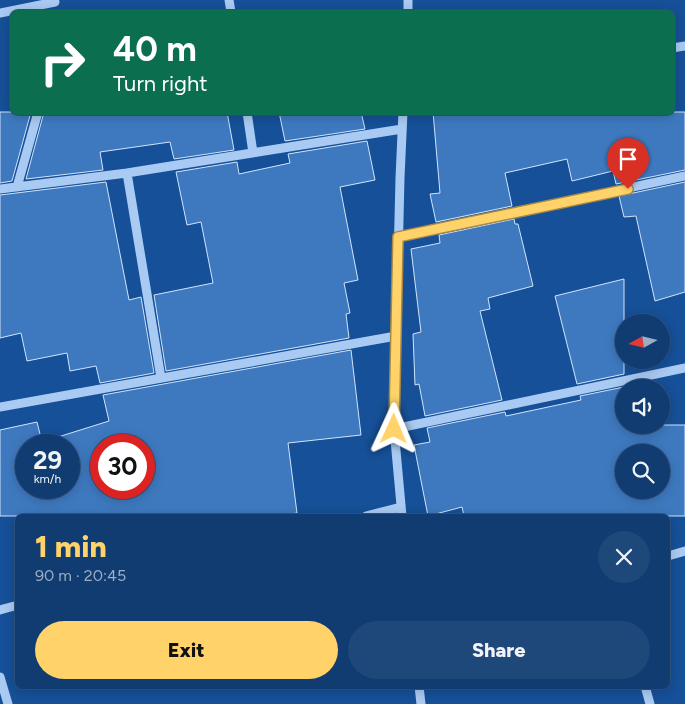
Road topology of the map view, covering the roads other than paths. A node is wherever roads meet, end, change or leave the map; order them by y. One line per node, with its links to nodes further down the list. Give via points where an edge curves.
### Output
1 (55, 1): 2 (street)
2 (14, 10)
3 (37, 115): 10 (street)
4 (247, 115): 7 (street)
5 (403, 115): 6 (street)
6 (402, 129): 7 (street); 12 (street)
7 (253, 153): 8 (street)
8 (127, 173): 10 (street); 15 (street)
9 (685, 176): 12 (street)
10 (17, 187): 11 (street)
11 (0, 189)
12 (398, 237): 13 (street)
13 (396, 336): 15 (street); 17 (street)
14 (685, 368): 17 (street)
15 (161, 378): 16 (street)
16 (0, 407)
17 (394, 429): 18 (street)
18 (402, 512): 19 (street)
19 (384, 514)
20 (685, 551): 21 (street)
21 (670, 555)
22 (15, 606): 23 (street)
23 (0, 610)
24 (0, 677): 27 (street)
25 (419, 689): 28 (street)
26 (646, 689): 29 (street)
27 (8, 704)
28 (421, 704)
29 (650, 704)

